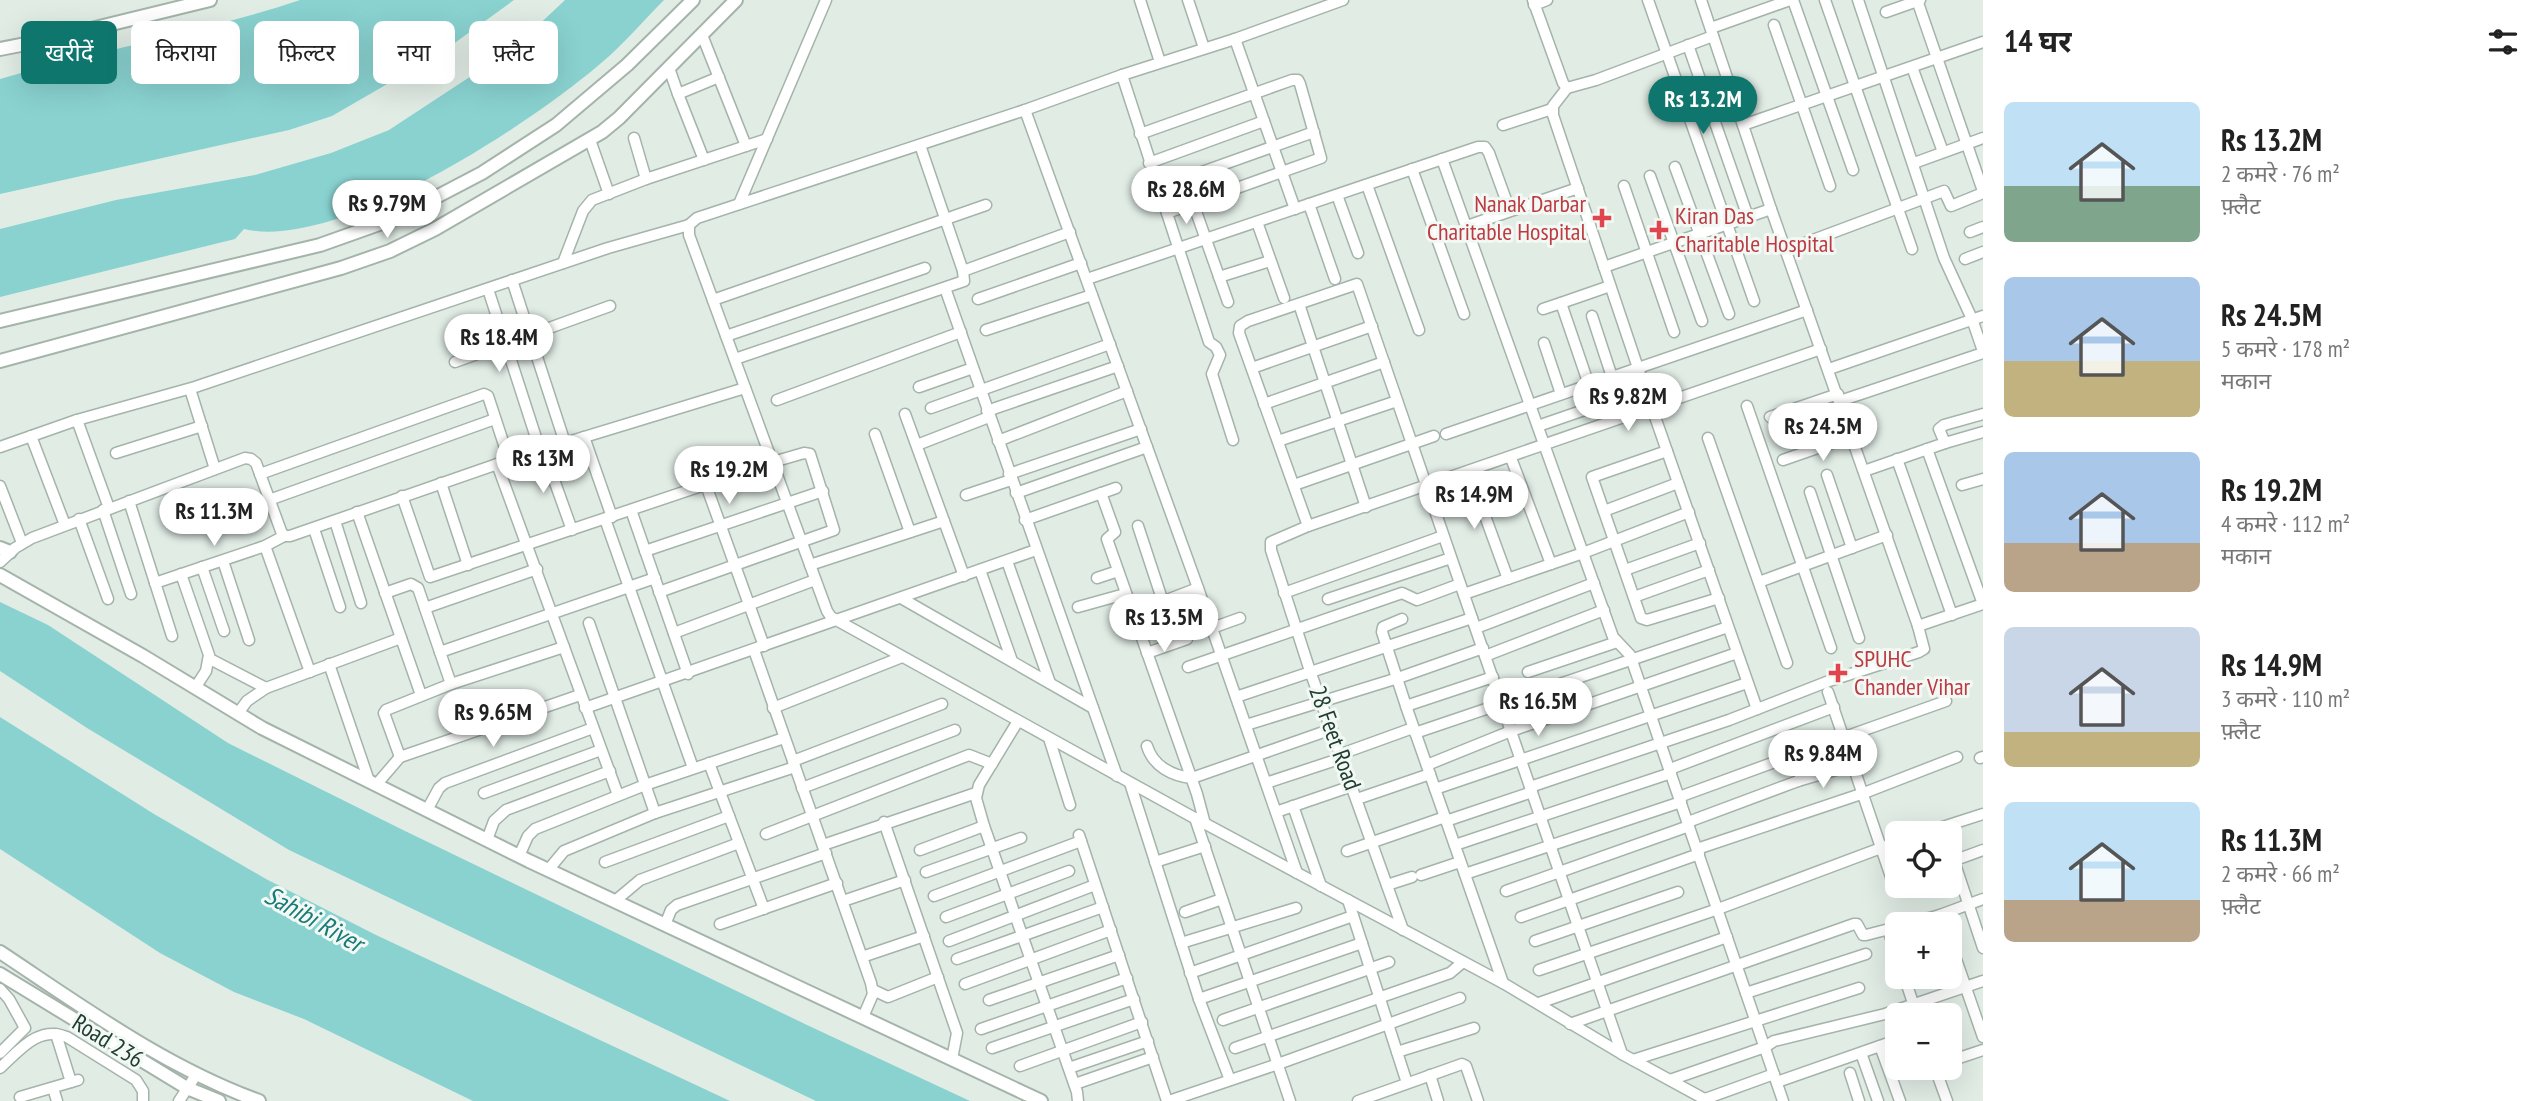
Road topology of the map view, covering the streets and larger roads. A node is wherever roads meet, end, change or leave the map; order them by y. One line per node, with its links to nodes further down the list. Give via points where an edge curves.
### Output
1 (210, 0): 26 (street)
2 (693, 0): 133 (street, via 627,65 556,125 482,173 396,218 269,258)
3 (736, 0): 21 (street)
4 (826, 0): 50 (street)
5 (1140, 0): 29 (street)
6 (1188, 0): 25 (street)
7 (1343, 0): 22 (street)
8 (1548, 0): 16 (street)
9 (1648, 0): 27 (street)
10 (1701, 0): 20 (street)
11 (1755, 0): 17 (street)
12 (1791, 0): 17 (street); 39 (street)
13 (1825, 0): 35 (street)
14 (1858, 0): 33 (street)
15 (1918, 0): 18 (street); 28 (street)
16 (1533, 2): 36 (street)
17 (1759, 11): 20 (street)
18 (1886, 12)
19 (1774, 25): 40 (street)
20 (1712, 32): 24 (street); 45 (street)
21 (702, 35): 31 (street); 34 (street)
22 (1235, 39): 25 (street); 37 (street)
23 (1983, 42): 28 (street)
24 (1688, 45): 27 (street); 85 (street)
25 (1204, 48): 29 (street)
26 (0, 49)
27 (1667, 53): 36 (street); 88 (street)
28 (1937, 58): 30 (street); 52 (street)
29 (1160, 62): 32 (street)
30 (1912, 67): 33 (street); 56 (street)
31 (669, 68): 38 (street); 51 (street)
32 (1122, 75): 42 (street); 47 (street)
33 (1884, 76): 35 (street); 60 (street)
34 (719, 78): 38 (street); 54 (street)
35 (1855, 86): 39 (street); 82 (street)
36 (1567, 88): 41 (street)
37 (1254, 93): 43 (street); 46 (street, via 1298,80); 47 (street)
38 (678, 94): 58 (street)
39 (1827, 96): 40 (street); 63 (street)
40 (1802, 105): 45 (street); 69 (street)
41 (1552, 109): 44 (street); 71 (street)
42 (1025, 110): 53 (street); 92 (street)
43 (1264, 121): 55 (street); 59 (street)
44 (1503, 125)
45 (1743, 125): 81 (street)
46 (1314, 132): 55 (street); 64 (street, via 1321,158)
47 (1140, 134): 59 (street)
48 (634, 138): 66 (street)
49 (1983, 138): 52 (street)
50 (767, 139): 54 (street); 77 (street)
51 (590, 140): 73 (street); 149 (street, via 435,229 369,260)
52 (1967, 144): 56 (street); 72 (street)
53 (920, 145): 77 (street); 86 (street)
54 (746, 146): 58 (street)
55 (1273, 147): 64 (street); 70 (street)
56 (1943, 152): 60 (street)
57 (1442, 159): 62 (street); 83 (street, via 1485,147); 90 (street)
58 (704, 160): 66 (street)
59 (1149, 163): 70 (street)
60 (1913, 163): 75 (street)
61 (1675, 167): 94 (street)
62 (1412, 169): 67 (street); 128 (street)
63 (1853, 170)
64 (1282, 173): 76 (street); 80 (street)
65 (1650, 176): 96 (street)
66 (646, 179): 73 (street)
67 (1367, 185): 74 (street); 137 (street)
68 (1624, 186): 100 (street)
69 (1830, 186)
70 (1157, 188): 84 (street)
71 (1578, 188): 83 (street); 107 (street)
72 (1983, 192): 75 (street, via 1951,206 1944,191)
73 (608, 194): 105 (street, via 586,206)
74 (1337, 195): 78 (street); 102 (street)
75 (1926, 198): 82 (street); 132 (street, via 1944,258)
76 (1193, 203): 84 (street); 95 (street)
77 (739, 204): 89 (street)
78 (1308, 204): 80 (street); 112 (street)
79 (986, 205): 86 (street)
80 (1295, 209): 87 (street)
81 (1771, 209): 85 (street); 99 (street)
82 (1897, 209): 98 (street); 99 (street)
83 (1510, 211): 90 (street)
84 (1167, 214): 97 (street)
85 (1748, 217): 88 (street)
86 (945, 220): 109 (street); 120 (street)
87 (1257, 222): 95 (street); 104 (street)
88 (1727, 224): 94 (street); 121 (street)
89 (689, 225): 105 (street); 120 (street)
90 (1467, 226): 171 (street)
91 (1983, 227): 93 (street)
92 (1070, 232): 106 (street); 109 (street)
93 (1970, 232)
94 (1699, 233): 96 (street); 129 (street)
95 (1207, 239): 97 (street); 110 (street)
96 (1674, 242): 100 (street); 134 (street)
97 (1179, 248): 111 (street); 193 (street, via 1209,342 1220,355 1212,374)
98 (1912, 249)
99 (1786, 250): 127 (street)
100 (1646, 251): 107 (street); 139 (street)
101 (1983, 252): 103 (street)
102 (1358, 253)
103 (1965, 259)
104 (1270, 261): 110 (street); 118 (street)
105 (563, 263): 113 (street)
106 (1081, 263): 111 (street); 119 (street)
107 (1604, 267): 114 (street)
108 (925, 268): 141 (street)
109 (963, 271): 115 (street, via 964,281)
110 (1219, 277): 122 (street)
111 (1087, 279): 117 (street)
112 (1335, 279)
113 (512, 280): 116 (street); 140 (street)
114 (1610, 286): 123 (street); 155 (street)
115 (945, 288): 138 (street); 148 (street)
116 (488, 289): 143 (street); 162 (street)
117 (1092, 295): 136 (street); 144 (street)
118 (1284, 298)
119 (978, 299)
120 (713, 300): 141 (street)
121 (1754, 301)
122 (1228, 302)
123 (1561, 303): 126 (street); 159 (street)
124 (1298, 304): 135 (street, via 1357,284); 145 (street); 154 (street, via 1240,326)
125 (611, 306): 140 (street)
126 (1543, 309)
127 (1807, 310): 146 (street); 155 (street)
128 (1464, 314)
129 (1729, 314)
130 (1592, 316): 157 (street)
131 (1983, 316): 132 (street)
132 (1972, 319): 147 (street); 156 (street)
133 (0, 321)
134 (1702, 321)
135 (1371, 326): 145 (street); 151 (street)
136 (986, 330)
137 (1419, 330)
138 (961, 332): 153 (street); 168 (street)
139 (1674, 332)
140 (530, 334): 143 (street); 196 (street)
141 (726, 336): 148 (street)
142 (1544, 343): 166 (street)
143 (506, 344): 150 (street); 204 (street)
144 (1110, 344): 152 (street); 164 (street)
145 (1313, 347): 154 (street); 158 (street)
146 (1821, 349): 156 (street); 174 (street)
147 (1983, 352): 167 (street)
148 (735, 359): 161 (street)
149 (0, 361)
150 (455, 362)
151 (1384, 362): 158 (street); 169 (street)
152 (1118, 366): 165 (street); 176 (street)
153 (973, 368): 160 (street); 164 (street)
154 (1252, 368): 170 (street)
155 (1638, 368): 157 (street); 163 (street)
156 (1829, 369): 167 (street)
157 (1612, 377): 159 (street)
158 (1325, 382): 170 (street); 181 (street)
159 (1589, 385): 166 (street)
160 (919, 387)
161 (745, 388): 191 (street); 211 (street)
162 (190, 389): 180 (street); 182 (street)
163 (1645, 389): 174 (street); 183 (street)
164 (981, 391): 173 (street); 176 (street)
165 (1127, 391): 184 (street); 194 (street)
166 (1561, 394): 171 (street)
167 (1839, 397): 178 (street); 190 (street)
168 (777, 400)
169 (1396, 401): 181 (street); 198 (street)
170 (1264, 404): 195 (street)
171 (1531, 405): 183 (street); 187 (street)
172 (1747, 406): 279 (street)
173 (931, 408)
174 (1652, 408): 200 (street); 205 (street)
175 (905, 414): 199 (street)
176 (988, 414): 194 (street); 199 (street)
177 (1983, 414): 197 (street, via 1944,425 1939,429)
178 (1770, 417)
179 (495, 419): 209 (street); 217 (street, via 488,397 482,395); 235 (street)
180 (77, 420): 188 (street); 239 (street)
181 (1338, 421): 195 (street); 213 (street)
182 (202, 426): 206 (street); 214 (street)
183 (1538, 426): 200 (street)
184 (1141, 429): 202 (street); 219 (street)
185 (1983, 432): 197 (street)
186 (875, 434): 255 (street)
187 (1446, 434)
188 (31, 436): 201 (street); 249 (street)
189 (1434, 436): 198 (street)
190 (1852, 436): 210 (street); 215 (street)
191 (584, 437): 196 (street); 244 (street)
192 (1708, 438): 293 (street)
193 (1233, 440)
194 (998, 441): 219 (street)
195 (1278, 441): 224 (street)
196 (565, 443): 204 (street)
197 (1945, 443): 203 (street)
198 (1411, 444): 213 (street); 227 (street)
199 (917, 445): 246 (street)
200 (1544, 446): 207 (street); 269 (street)
201 (0, 447)
202 (1147, 447): 232 (street); 297 (street)
203 (1927, 449): 208 (street); 311 (street)
204 (541, 450): 209 (street); 254 (street)
205 (1667, 451): 222 (street); 241 (street, via 1592,477)
206 (116, 453)
207 (1511, 458): 216 (street); 275 (street)
208 (1897, 459): 215 (street); 319 (street)
209 (509, 460): 212 (street)
210 (1783, 460)
211 (773, 462): 223 (street); 229 (street, via 808,453); 237 (street)
212 (497, 464): 221 (street); 263 (street)
213 (1352, 465): 224 (street); 238 (street)
214 (215, 469): 217 (street, via 248,458); 236 (street)
215 (1864, 471): 256 (street)
216 (1469, 472): 227 (street); 291 (street)
217 (260, 474): 235 (street)
218 (1827, 475): 265 (street)
219 (1010, 477): 232 (street); 233 (street)
220 (1983, 478): 225 (street)
221 (440, 483): 234 (street); 276 (street)
222 (1678, 483): 241 (street); 243 (street)
223 (706, 485): 240 (street); 250 (street)
224 (1294, 485): 252 (street)
225 (1962, 485)
226 (0, 486): 261 (street)
227 (1425, 487): 238 (street); 258 (street)
228 (1116, 488): 231 (street)
229 (822, 491): 237 (street); 260 (street, via 835,528)
230 (1810, 492): 270 (street)
231 (1101, 493): 247 (street); 285 (street, via 1115,532 1107,540)
232 (1016, 494): 247 (street)
233 (966, 495)
234 (402, 496): 242 (street); 276 (street, via 430,577)
235 (269, 500): 257 (street)
236 (129, 501): 239 (street); 294 (street)
237 (788, 502): 250 (street); 260 (street)
238 (1366, 507): 252 (street)
239 (106, 509): 245 (street); 302 (street)
240 (631, 510): 244 (street); 268 (street)
241 (1604, 510): 259 (street)
242 (357, 512): 248 (street); 300 (street)
243 (1689, 512): 259 (street); 262 (street)
244 (608, 518): 254 (street); 296 (street)
245 (79, 519): 249 (street); 307 (street)
246 (944, 520): 255 (street); 288 (street)
247 (1025, 520): 267 (street)
248 (335, 521): 253 (street); 310 (street)
249 (65, 525): 261 (street)
250 (721, 525): 268 (street); 277 (street)
251 (1138, 526): 309 (street)
252 (1308, 526): 301 (street, 28 Feet Road, via 1273,540 1270,546)
253 (314, 529): 257 (street); 313 (street)
254 (572, 530): 263 (street)
255 (910, 532): 278 (street)
256 (1887, 535): 265 (street); 325 (street)
257 (284, 536): 264 (street)
258 (1443, 536): 271 (street); 301 (street)
259 (1615, 541): 269 (street); 283 (street)
260 (801, 542): 277 (street); 278 (street)
261 (22, 543): 266 (street)
262 (1700, 543): 283 (street); 284 (street)
263 (528, 545): 276 (street); 281 (street)
264 (265, 546): 272 (street); 355 (street)
265 (1852, 548): 270 (street)
266 (5, 550): 274 (street)
267 (1037, 550): 273 (street); 378 (street)
268 (645, 551): 289 (street)
269 (1583, 554): 275 (street); 295 (street)
270 (1832, 555): 279 (street); 333 (street)
271 (1451, 558): 298 (street); 308 (street)
272 (223, 561): 280 (street); 335 (street)
273 (1007, 561): 282 (street); 360 (street)
274 (0, 562)
275 (1551, 564): 291 (street)
276 (468, 565)
277 (735, 565): 299 (street); 312 (street)
278 (810, 565): 292 (street)
279 (1802, 566): 293 (street); 340 (street)
280 (202, 567): 286 (street); 329 (street)
281 (537, 569): 315 (street); 317 (street)
282 (980, 570): 288 (street); 349 (street)
283 (1625, 570): 304 (street)
284 (1709, 570): 304 (street); 306 (street)
285 (1118, 571): 290 (street); 303 (street)
286 (181, 574): 294 (street); 347 (street)
287 (0, 575): 364 (street)
288 (964, 576): 305 (street)
289 (655, 578): 296 (street); 299 (street)
290 (1097, 578)
291 (1508, 579): 298 (street)
292 (816, 580): 312 (street); 322 (street, via 827,611)
293 (1759, 582): 350 (street)
294 (155, 583): 331 (street)
295 (1594, 583): 316 (street); 324 (street)
296 (628, 587): 317 (street); 359 (street)
297 (1198, 589): 309 (street); 327 (street)
298 (1462, 589): 324 (street); 328 (street, via 1417,600 1402,593)
299 (659, 592): 330 (street)
300 (385, 593): 315 (street, via 415,585); 332 (street)
301 (1284, 593): 328 (street, 28 Feet Road)
302 (131, 594)
303 (1125, 594): 314 (street); 318 (street)
304 (1634, 597): 306 (street, via 1643,620)
305 (901, 598): 322 (street); 349 (street)
306 (1718, 598): 326 (street)
307 (108, 599)
308 (1328, 599)
309 (1163, 602): 318 (street)
310 (361, 603)
311 (1983, 604): 319 (street)
312 (750, 605): 330 (street); 338 (street)
313 (340, 607)
314 (1078, 607)
315 (425, 608): 341 (street)
316 (1604, 610): 336 (street); 342 (street)
317 (552, 613): 337 (street); 341 (street)
318 (1133, 613): 343 (street)
319 (1952, 615): 325 (street)
320 (1241, 618): 327 (street)
321 (1402, 619): 339 (street, via 1382,628)
322 (836, 621): 338 (street); 346 (street)
323 (589, 623): 370 (street)
324 (1474, 623): 339 (street); 342 (street)
325 (1918, 626): 380 (street, via 1924,644 1919,652)
326 (1728, 627): 344 (street); 348 (street)
327 (1212, 628): 345 (street)
328 (1297, 629): 345 (street); 353 (street, 28 Feet Road)
329 (224, 632)
330 (674, 633): 356 (street)
331 (172, 636)
332 (401, 638): 351 (street); 367 (street)
333 (1859, 638)
334 (1187, 639): 343 (street)
335 (249, 640)
336 (1617, 642): 348 (street); 354 (street)
337 (564, 647): 362 (street); 368 (street)
338 (759, 648): 356 (street); 377 (street)
339 (1387, 648): 353 (street); 358 (street)
340 (1831, 648)
341 (440, 652): 362 (street)
342 (1484, 652): 357 (street); 358 (street)
343 (1147, 653): 411 (street)
344 (1737, 653): 361 (street); 363 (street)
345 (1222, 655): 352 (street); 369 (street)
346 (902, 657): 377 (street); 383 (street)
347 (210, 659): 364 (street); 365 (street)
348 (1632, 660): 363 (street); 374 (street)
349 (1012, 661): 360 (street)
350 (1787, 663)
351 (329, 664): 355 (street); 413 (street)
352 (1188, 667)
353 (1310, 671): 369 (street); 371 (street, 28 Feet Road)
354 (1528, 671)
355 (310, 672): 365 (street)
356 (688, 674): 359 (street)
357 (1493, 677): 374 (street); 375 (street)
358 (1398, 678): 371 (street); 375 (street)
359 (662, 683): 370 (street); 405 (street)
360 (1050, 683): 378 (street)
361 (1747, 683): 380 (street); 382 (street)
362 (451, 684): 367 (street)
363 (1642, 687): 382 (street); 389 (street)
364 (195, 688): 381 (street)
365 (266, 688): 381 (street)
366 (1828, 692): 379 (street)
367 (421, 695): 399 (street, via 385,711)
368 (580, 695): 376 (street); 399 (street)
369 (1236, 697): 384 (street)
370 (615, 698): 376 (street); 416 (street)
371 (1322, 701): 384 (street); 386 (street, 28 Feet Road)
372 (1946, 701): 390 (street)
373 (943, 704): 403 (street)
374 (1502, 704): 388 (street); 389 (street)
375 (1406, 706): 388 (street)
376 (584, 708): 385 (street)
377 (773, 708): 391 (street)
378 (1093, 708): 410 (street)
379 (1834, 708): 390 (street); 409 (street)
380 (1757, 709): 393 (street)
381 (239, 712): 413 (street)
382 (1651, 715): 393 (street); 401 (street)
383 (1018, 721): 392 (street); 404 (street)
384 (1246, 725): 396 (street)
385 (593, 728): 395 (street); 430 (street, via 445,783)
386 (1332, 729): 396 (street); 398 (street, 28 Feet Road)
387 (955, 730): 418 (street)
388 (1414, 730): 398 (street); 406 (street)
389 (1511, 731): 401 (street); 406 (street)
390 (1844, 736): 397 (street); 424 (street)
391 (784, 738): 402 (street); 403 (street)
392 (1049, 738): 410 (street); 428 (street)
393 (1661, 741): 409 (street); 420 (street)
394 (1147, 746): 411 (street, via 1155,764)
395 (601, 750): 408 (street); 421 (street)
396 (1256, 755): 411 (street); 415 (street)
397 (1794, 755): 412 (street, via 1802,775); 427 (street)
398 (1341, 756): 415 (street); 417 (street, 28 Feet Road)
399 (400, 757): 413 (street)
400 (1957, 757): 424 (street)
401 (1521, 760): 419 (street); 420 (street)
402 (709, 763): 405 (street); 422 (street)
403 (794, 764): 418 (street); 422 (street)
404 (992, 764): 423 (street); 436 (street, via 969,755)
405 (693, 768): 416 (street)
406 (1428, 769): 419 (street); 426 (street)
407 (1839, 769): 412 (street)
408 (610, 771): 425 (street); 445 (street, via 506,810 494,821)
409 (1670, 771): 427 (street); 435 (street)
410 (1117, 776): 414 (street)
411 (1192, 778): 438 (street)
412 (1798, 781): 441 (street)
413 (373, 783): 430 (street)
414 (1130, 783): 438 (street); 463 (street)
415 (1266, 783): 431 (street)
416 (645, 785): 425 (street); 432 (street)
417 (1352, 786): 426 (street, 28 Feet Road); 429 (street)
418 (802, 788): 436 (street)
419 (1435, 789): 437 (street)
420 (1531, 789): 435 (street); 437 (street)
421 (484, 793)
422 (720, 793): 432 (street); 434 (street)
423 (976, 793): 440 (street); 442 (street)
424 (1864, 793): 452 (street); 458 (street)
425 (618, 795): 459 (street, via 535,829)
426 (1357, 799): 446 (street, 28 Feet Road)
427 (1680, 800): 441 (street); 449 (street)
428 (1070, 805)
429 (1293, 806): 431 (street); 477 (street)
430 (427, 810): 445 (street)
431 (1276, 812): 469 (street)
432 (655, 813): 465 (street, via 564,851)
433 (1983, 814): 439 (street)
434 (729, 816): 447 (street); 462 (street)
435 (1540, 816): 448 (street); 449 (street)
436 (813, 818): 443 (street); 454 (street)
437 (1446, 819): 446 (street); 448 (street)
438 (1200, 821): 450 (street); 469 (street)
439 (1961, 821)
440 (884, 822): 454 (street); 473 (street)
441 (1688, 824): 458 (street); 470 (street)
442 (984, 826): 453 (street); 455 (street)
443 (766, 834)
444 (1021, 838): 453 (street)
445 (487, 840): 459 (street)
446 (1372, 842): 457 (street); 476 (street, 28 Feet Road)
447 (739, 843): 472 (street); 486 (street, via 640,880)
448 (1455, 845): 464 (street)
449 (1550, 845): 470 (street); 471 (street)
450 (1205, 846): 463 (street); 483 (street)
451 (1885, 846): 452 (street)
452 (1882, 847): 460 (street); 493 (street)
453 (992, 848): 466 (street); 468 (street)
454 (825, 849): 472 (street); 474 (street)
455 (920, 850)
456 (1983, 850): 461 (street)
457 (1347, 851)
458 (1698, 852): 488 (street); 493 (street)
459 (519, 856): 465 (street)
460 (1885, 857)
461 (1962, 857)
462 (605, 862)
463 (1155, 862): 512 (street)
464 (1460, 862): 471 (street); 476 (street)
465 (549, 869): 486 (street)
466 (1000, 871): 475 (street, via 1080,838); 481 (street); 482 (street)
467 (1069, 871): 481 (street)
468 (926, 872)
469 (1297, 873): 477 (street)
470 (1560, 873): 479 (street); 488 (street)
471 (1465, 874): 536 (street)
472 (752, 878): 492 (street); 500 (street, via 677,905)
473 (905, 880): 487 (street); 508 (street)
474 (836, 883): 487 (street); 492 (street)
475 (1095, 885): 490 (street); 496 (street)
476 (1387, 885): 505 (street, 28 Feet Road)
477 (1321, 886): 485 (street)
478 (1962, 888): 489 (street)
479 (1506, 891)
480 (1678, 892): 502 (street)
481 (1009, 894): 496 (street); 498 (street)
482 (934, 896)
483 (1222, 899): 494 (street); 503 (street)
484 (1983, 899): 489 (street)
485 (1348, 900): 497 (street); 505 (street)
486 (615, 901): 500 (street)
487 (843, 901): 520 (street)
488 (1569, 901): 499 (street); 502 (street)
489 (1968, 904): 495 (street); 514 (street)
490 (1102, 907): 504 (street); 507 (street)
491 (1296, 908): 503 (street)
492 (764, 909): 501 (street)
493 (1718, 909): 509 (street); 519 (street)
494 (1185, 912)
495 (1954, 912)
496 (1017, 915): 507 (street); 510 (street)
497 (1353, 916): 513 (street); 518 (street)
498 (946, 917)
499 (1521, 917)
500 (665, 925): 555 (street)
501 (720, 925)
502 (1578, 927): 511 (street); 519 (street)
503 (1231, 928): 512 (street); 518 (street)
504 (1111, 930): 516 (street); 522 (street)
505 (1403, 930): 523 (street)
506 (1885, 930): 525 (street, via 1863,935 1857,924)
507 (1024, 935): 521 (street); 522 (street)
508 (924, 936): 520 (street); 530 (street)
509 (1727, 937): 525 (street); 537 (street)
510 (949, 941)
511 (1535, 941)
512 (1181, 943): 528 (street)
513 (1362, 943): 526 (street); 535 (street)
514 (1983, 948)
515 (0, 952): 588 (street)
516 (1119, 954): 532 (street); 534 (street)
517 (1866, 954): 543 (street)
518 (1240, 955): 528 (street); 535 (street)
519 (1588, 956): 527 (street); 537 (street)
520 (862, 957): 542 (street)
521 (957, 959)
522 (1032, 961): 534 (street); 538 (street)
523 (1463, 961): 536 (street); 544 (street, via 1450,972)
524 (1390, 962): 526 (street)
525 (1737, 965): 543 (street); 553 (street)
526 (1370, 969): 544 (street); 552 (street)
527 (1539, 970)
528 (1190, 973): 547 (street)
529 (0, 974): 597 (street, Road 236)
530 (938, 977): 542 (street, via 888,997); 581 (street, via 957,1033)
531 (1962, 977): 539 (street)
532 (1127, 978): 546 (street); 551 (street)
533 (1983, 981): 539 (street)
534 (1040, 982): 548 (street); 551 (street)
535 (1250, 983): 547 (street); 552 (street)
536 (1503, 983): 549 (street)
537 (1598, 983): 549 (street); 553 (street)
538 (965, 984)
539 (1965, 986): 550 (street); 566 (street)
540 (1859, 988): 557 (street)
541 (0, 989): 573 (street, via 25,1028)
542 (873, 990): 555 (street)
543 (1746, 993): 557 (street)
544 (1379, 996): 559 (street); 565 (street)
545 (1460, 998): 559 (street)
546 (1134, 999): 558 (street); 561 (street)
547 (1199, 999): 591 (street)
548 (989, 1000)
549 (1539, 1003): 560 (street)
550 (1930, 1003)
551 (1048, 1006): 561 (street); 563 (street)
552 (1259, 1009): 556 (street); 565 (street)
553 (1607, 1011): 560 (street); 578 (street)
554 (1885, 1014): 570 (street)
555 (863, 1017): 581 (street)
556 (1223, 1020)
557 (1756, 1021): 570 (street); 582 (street)
558 (1142, 1022): 567 (street); 575 (street)
559 (1387, 1024): 576 (street); 583 (street)
560 (1570, 1024): 578 (street)
561 (1055, 1027): 571 (street); 575 (street)
562 (1474, 1028): 576 (street)
563 (981, 1029)
564 (56, 1034): 585 (street, via 32,1039); 596 (street, via 74,1081); 602 (street, via 136,1080)
565 (1268, 1036): 572 (street); 583 (street)
566 (1983, 1037)
567 (1148, 1041): 579 (street); 586 (street)
568 (1885, 1044): 569 (street)
569 (1880, 1046): 577 (street); 617 (street)
570 (1765, 1047): 590 (street); 592 (street)
571 (992, 1048)
572 (1235, 1048)
573 (2, 1049)
574 (1983, 1050): 580 (street)
575 (1063, 1051): 584 (street); 586 (street)
576 (1397, 1052): 594 (street)
577 (1861, 1053): 590 (street); 616 (street)
578 (1622, 1054): 582 (street)
579 (1153, 1056): 595 (street); 608 (street)
580 (1962, 1057)
581 (952, 1059): 606 (street)
582 (1633, 1060): 592 (street)
583 (1278, 1065): 591 (street); 609 (street)
584 (1020, 1066)
585 (0, 1068)
586 (1069, 1068): 595 (street)
587 (1850, 1073): 615 (street)
588 (197, 1075): 597 (street); 605 (street)
589 (1430, 1075): 594 (street); 612 (street); 613 (street, via 1464,1064)
590 (1776, 1078): 600 (street); 614 (street)
591 (1230, 1080): 608 (street)
592 (1670, 1080): 600 (street)
593 (1939, 1080): 618 (street)
594 (1407, 1083): 598 (street)
595 (1074, 1084): 607 (street)
596 (53, 1087): 599 (street); 601 (street)
597 (187, 1088): 603 (street); 604 (street, Road 236)
598 (1390, 1090): 610 (street); 611 (street)
599 (20, 1097)
600 (1706, 1100)
601 (57, 1101)
602 (144, 1101)
603 (179, 1101)
604 (219, 1101)
605 (259, 1101)
606 (1041, 1101)
607 (1078, 1101)
608 (1168, 1101)
609 (1290, 1101)
610 (1358, 1101)
611 (1394, 1101)
612 (1438, 1101)
613 (1479, 1101)
614 (1783, 1101)
615 (1859, 1101)
616 (1878, 1101)
617 (1900, 1101)
618 (1947, 1101)

